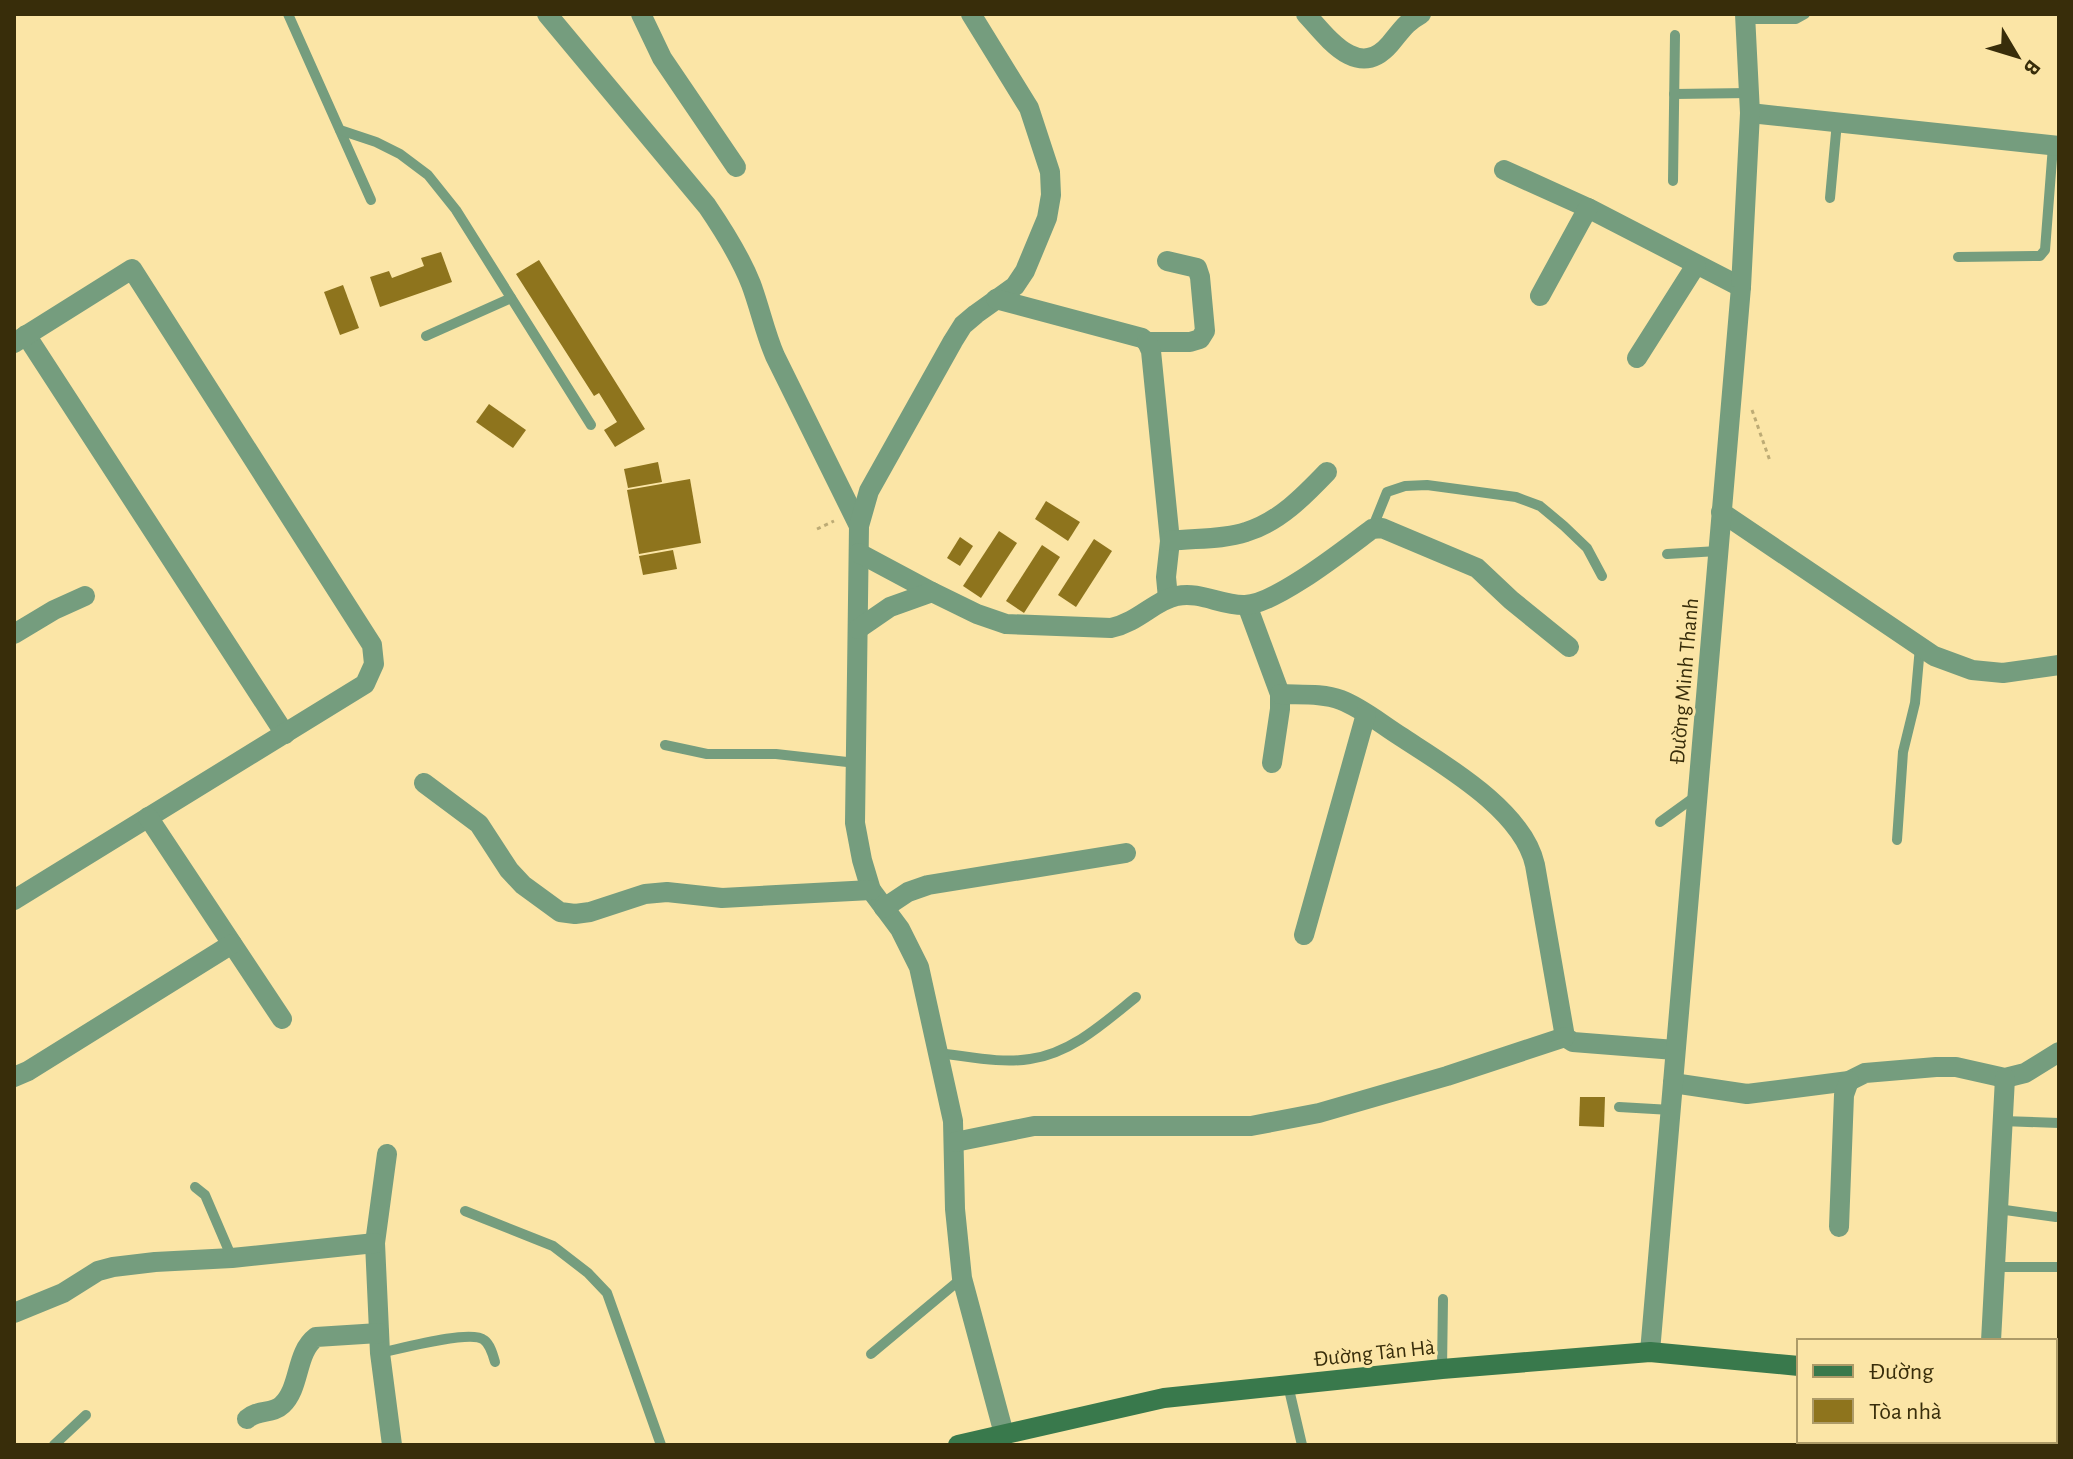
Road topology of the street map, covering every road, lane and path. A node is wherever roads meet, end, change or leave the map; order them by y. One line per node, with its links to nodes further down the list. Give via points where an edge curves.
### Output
1 (288, 14): 13 (lane)
2 (547, 14): 37 (street, via 723,230 751,285 775,356)
3 (641, 14): 15 (street, via 662,58)
4 (971, 14): 27 (street, via 1029,108 1050,172 1047,218 1025,271)
5 (1306, 14): 6 (street, via 1337,48 1364,59 1378,55)
6 (1421, 14)
7 (1805, 14): 8 (lane, via 1796,19)
8 (1745, 17): 11 (street, Đường Minh Thanh)
9 (1675, 35): 10 (lane)
10 (1674, 94): 11 (lane); 17 (lane)
11 (1750, 103): 12 (street); 24 (street, Đường Minh Thanh)
12 (1837, 122): 14 (street); 18 (lane)
13 (340, 130): 19 (lane); 26 (lane, via 400,154 428,175)
14 (2056, 146): 21 (lane, via 2045,250 2040,256)
15 (736, 167)
16 (1504, 170): 20 (street)
17 (1673, 181)
18 (1830, 198)
19 (371, 200)
20 (1588, 208): 23 (street); 25 (street)
21 (1958, 257)
22 (1167, 261): 30 (street, via 1197,268 1205,331 1190,342)
23 (1696, 265): 24 (street); 31 (street)
24 (1741, 287): 36 (street, Đường Minh Thanh)
25 (1540, 296)
26 (511, 298): 28 (lane); 33 (lane)
27 (996, 299): 30 (street); 37 (street, via 963,325 953,341 869,491)
28 (426, 336)
29 (20, 339): 55 (street); 55 (street, via 132,269 372,645 374,664 365,684)
30 (1147, 342): 39 (street)
31 (1637, 358)
32 (1749, 404): 34 (path)
33 (591, 425)
34 (1770, 461)
35 (1327, 472): 39 (street, via 1285,512 1255,529)
36 (1721, 512): 40 (street, Đường Minh Thanh); 51 (street)
37 (859, 526): 41 (street)
38 (1372, 529): 43 (lane, via 1387,492 1405,486 1516,497 1540,506 1564,526 1587,548); 47 (street, via 1314,572); 50 (street, via 1382,528 1477,568)
39 (1170, 541): 46 (street)
40 (1718, 551): 42 (lane); 60 (street, Đường Minh Thanh)
41 (859, 553): 44 (street); 48 (street)
42 (1667, 554)
43 (1602, 576)
44 (932, 592): 46 (street, via 1006,624 1111,628 1128,624); 48 (street, via 890,607)
45 (85, 596): 49 (street)
46 (1168, 598): 47 (street, via 1190,594)
47 (1247, 605): 53 (street)
48 (858, 629): 57 (street)
49 (14, 634)
50 (1569, 647)
51 (1920, 647): 52 (street, via 1972,670 2003,673); 63 (lane, via 1915,703 1903,752)
52 (2059, 665)
53 (1280, 694): 54 (street, via 1329,697); 58 (street)
54 (1366, 714): 68 (street); 72 (street, via 1470,782 1532,849)
55 (285, 734): 61 (street)
56 (665, 745): 57 (lane, via 707,754 776,754)
57 (856, 763): 65 (street, via 855,823)
58 (1272, 763)
59 (424, 783): 65 (street, via 479,824 509,870 560,912 590,912 667,892 722,898)
60 (1697, 795): 62 (lane); 73 (street, Đường Minh Thanh)
61 (148, 817): 66 (street); 69 (street)
62 (1660, 822)
63 (1897, 840)
64 (1126, 853): 67 (street, via 928,885)
65 (871, 890): 67 (street)
66 (14, 900)
67 (884, 908): 75 (street, via 919,967)
68 (1304, 935)
69 (232, 944): 71 (street); 76 (street)
70 (1136, 997): 75 (lane, via 1050,1055 1028,1060)
71 (282, 1019)
72 (1565, 1037): 73 (street, via 1573,1042); 84 (street, via 1319,1113 1262,1124 1034,1126)
73 (1675, 1050): 79 (street, Đường Minh Thanh)
74 (2059, 1052): 77 (street, via 2025,1073)
75 (938, 1053): 84 (street)
76 (14, 1077)
77 (2005, 1078): 78 (street, via 1936,1067 1865,1073); 82 (street)
78 (1849, 1081): 79 (street, via 1747,1094); 90 (street, via 1844,1095)
79 (1673, 1083): 81 (street, Đường Minh Thanh)
80 (1619, 1107): 81 (lane)
81 (1671, 1110): 100 (street, Đường Minh Thanh)
82 (2002, 1121): 83 (lane); 87 (street)
83 (2059, 1123)
84 (955, 1142): 95 (street)
85 (387, 1154): 91 (street)
86 (195, 1187): 92 (lane, via 205,1195)
87 (1998, 1209): 89 (lane); 93 (street)
88 (465, 1211): 111 (lane, via 553,1246 607,1293)
89 (2056, 1217)
90 (1839, 1227)
91 (375, 1243): 92 (street); 99 (street)
92 (232, 1258): 97 (street, via 98,1271 63,1293)
93 (1994, 1267): 94 (lane); 98 (street)
94 (2059, 1267)
95 (962, 1278): 101 (lane); 108 (street)
96 (1443, 1299): 104 (lane)
97 (14, 1313)
98 (1991, 1339)
99 (380, 1343): 102 (lane, via 475,1335 486,1341); 107 (street, via 316,1337 307,1346 284,1403); 110 (street)
100 (1650, 1352): 103 (main road, Đường Tân Hà); 104 (main road, Đường Tân Hà)
101 (871, 1354)
102 (495, 1362)
103 (1797, 1366)
104 (1442, 1369): 105 (main road, Đường Tân Hà)
105 (1288, 1385): 108 (main road, Đường Tân Hà, via 1164,1398); 113 (lane)
106 (86, 1415): 109 (lane)
107 (247, 1419)
108 (1004, 1434): 112 (main road, Đường Tân Hà)
109 (54, 1445)
110 (392, 1445)
111 (661, 1445)
112 (958, 1445)
113 (1302, 1445)

